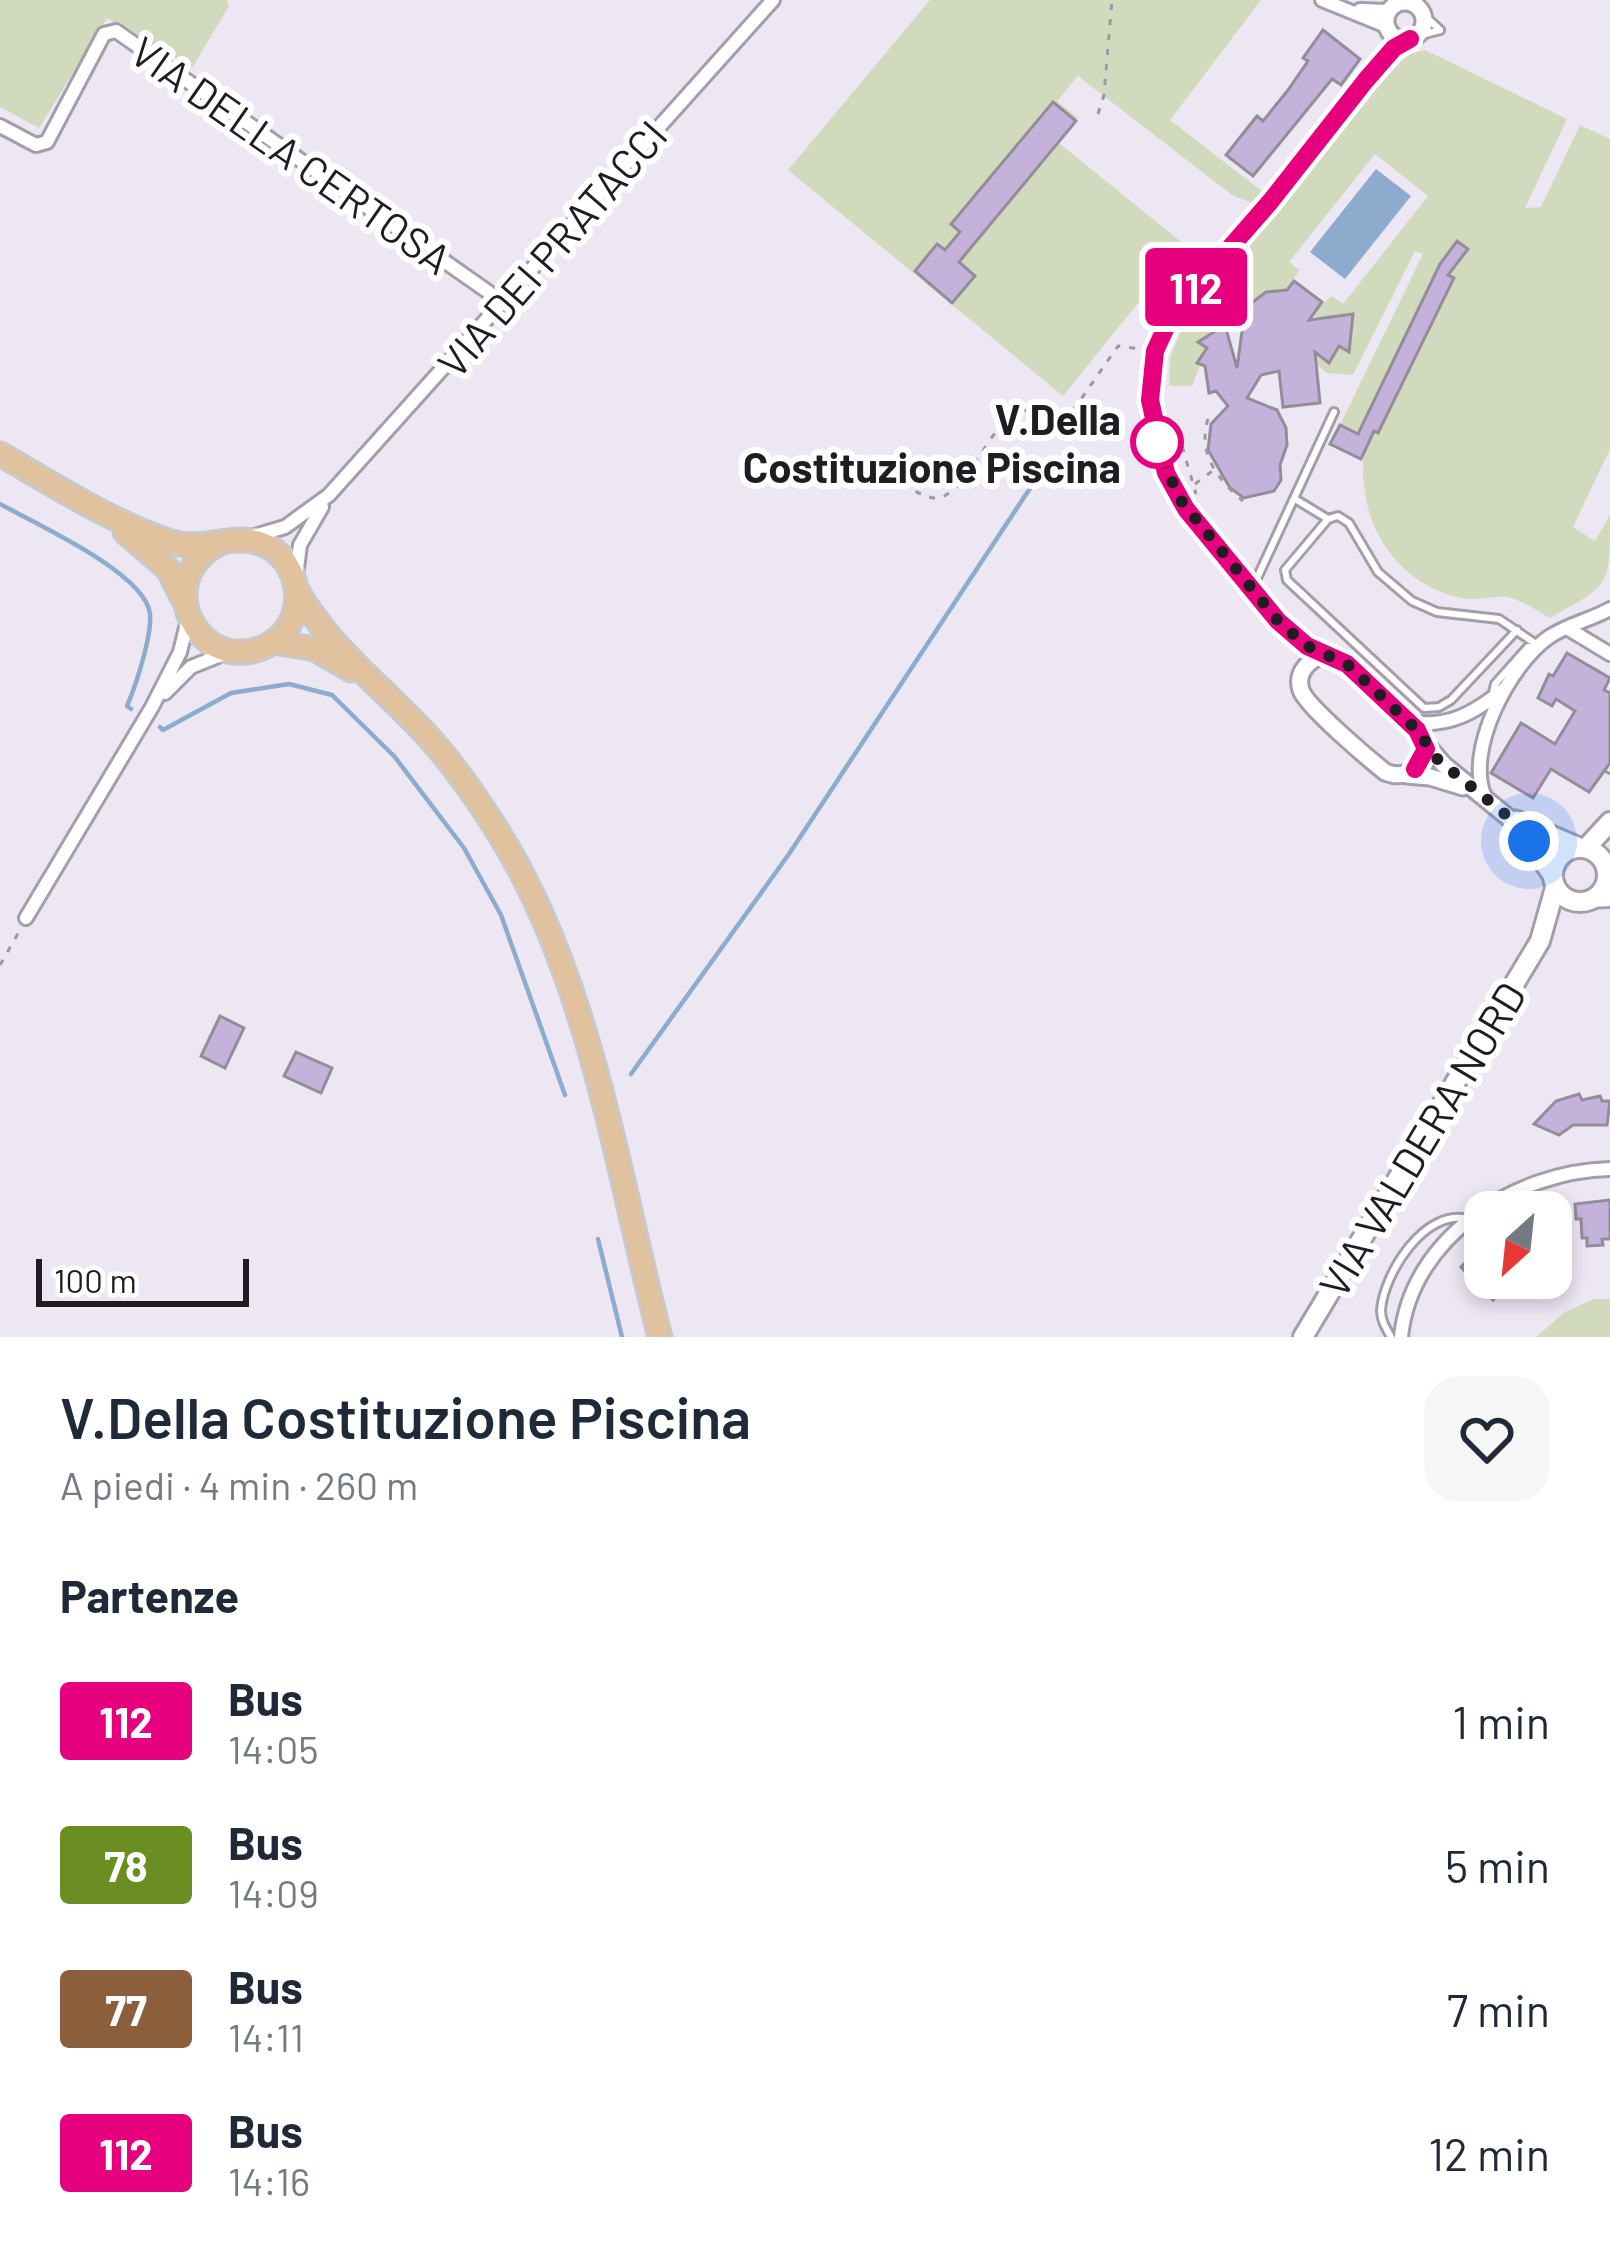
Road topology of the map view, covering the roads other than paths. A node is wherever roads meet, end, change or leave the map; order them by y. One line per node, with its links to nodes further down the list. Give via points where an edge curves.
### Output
1 (773, 0): 8 (street, VIA DEI PRATACCI)
2 (1327, 2): 4 (street)
3 (1421, 6): 4 (street); 5 (street, via 1423,23)
4 (1392, 14): 5 (street, via 1395,37); 6 (street)
5 (1412, 38): 6 (street)
6 (1366, 80): 17 (street, via 1179,304 1155,351 1150,406 1166,473)
7 (0, 126): 8 (street, VIA DELLA CERTOSA, via 36,146 47,142 112,29)
8 (504, 303): 12 (street, VIA DEI PRATACCI)
9 (1334, 412): 13 (lane)
10 (0, 454): 11 (main road)
11 (70, 494): 15 (main road, via 170,542); 19 (main road, via 157,557)
12 (329, 495): 15 (street, VIA DEI PRATACCI, via 285,527); 16 (street, VIA DEI PRATACCI, via 300,545)
13 (1294, 499): 14 (lane); 17 (lane)
14 (1328, 519): 22 (lane, via 1349,523 1378,572 1412,601); 22 (lane, via 1285,578 1419,705 1451,700)
15 (229, 542): 16 (main road, via 270,548); 19 (main road, via 192,567)
16 (296, 586): 23 (main road, via 291,622); 30 (main road, via 314,618)
17 (1252, 589): 20 (street)
18 (1610, 608): 21 (street)
19 (186, 609): 25 (main road, via 206,639); 32 (street, via 181,652)
20 (1278, 621): 26 (street); 28 (street)
21 (1567, 628): 24 (street); 27 (street)
22 (1517, 630): 24 (lane)
23 (274, 642): 25 (main road); 30 (main road, via 315,649)
24 (1539, 646): 29 (street); 31 (lane, via 1528,647 1495,684)
25 (234, 651): 32 (street, via 191,667)
26 (1325, 654): 28 (street); 33 (street, via 1347,664)
27 (1610, 654)
28 (1300, 678): 35 (street, via 1308,702 1380,768)
29 (1505, 688): 31 (street); 36 (street, via 1478,764)
30 (381, 691): 52 (main road, via 474,796 545,926 584,1038)
31 (1493, 698): 33 (street, via 1447,722)
32 (152, 707): 44 (street)
33 (1408, 722): 34 (street)
34 (1424, 743): 35 (street, via 1423,760); 36 (street)
35 (1406, 775): 36 (street)
36 (1481, 795): 37 (street)
37 (1503, 812): 39 (street); 41 (street)
38 (1610, 822): 39 (main road)
39 (1585, 848): 40 (main road, VIA VALDERA NORD); 41 (main road, via 1559,856)
40 (1608, 865): 43 (main road, VIA VALDERA NORD, via 1603,889)
41 (1554, 882): 43 (main road, via 1567,900); 45 (main road, VIA VALDERA NORD)
42 (1610, 900): 43 (street)
43 (1584, 902): 45 (main road, VIA VALDERA NORD)
44 (26, 918)
45 (1540, 941): 53 (main road, VIA VALDERA NORD)
46 (1610, 1169): 47 (street)
47 (1515, 1191)
48 (1464, 1218): 50 (lane, via 1436,1221)
49 (1464, 1228): 51 (street)
50 (1402, 1260): 51 (lane); 54 (lane, via 1382,1307 1382,1322)
51 (1423, 1273): 54 (street)
52 (660, 1337)
53 (1303, 1337)
54 (1396, 1337)

